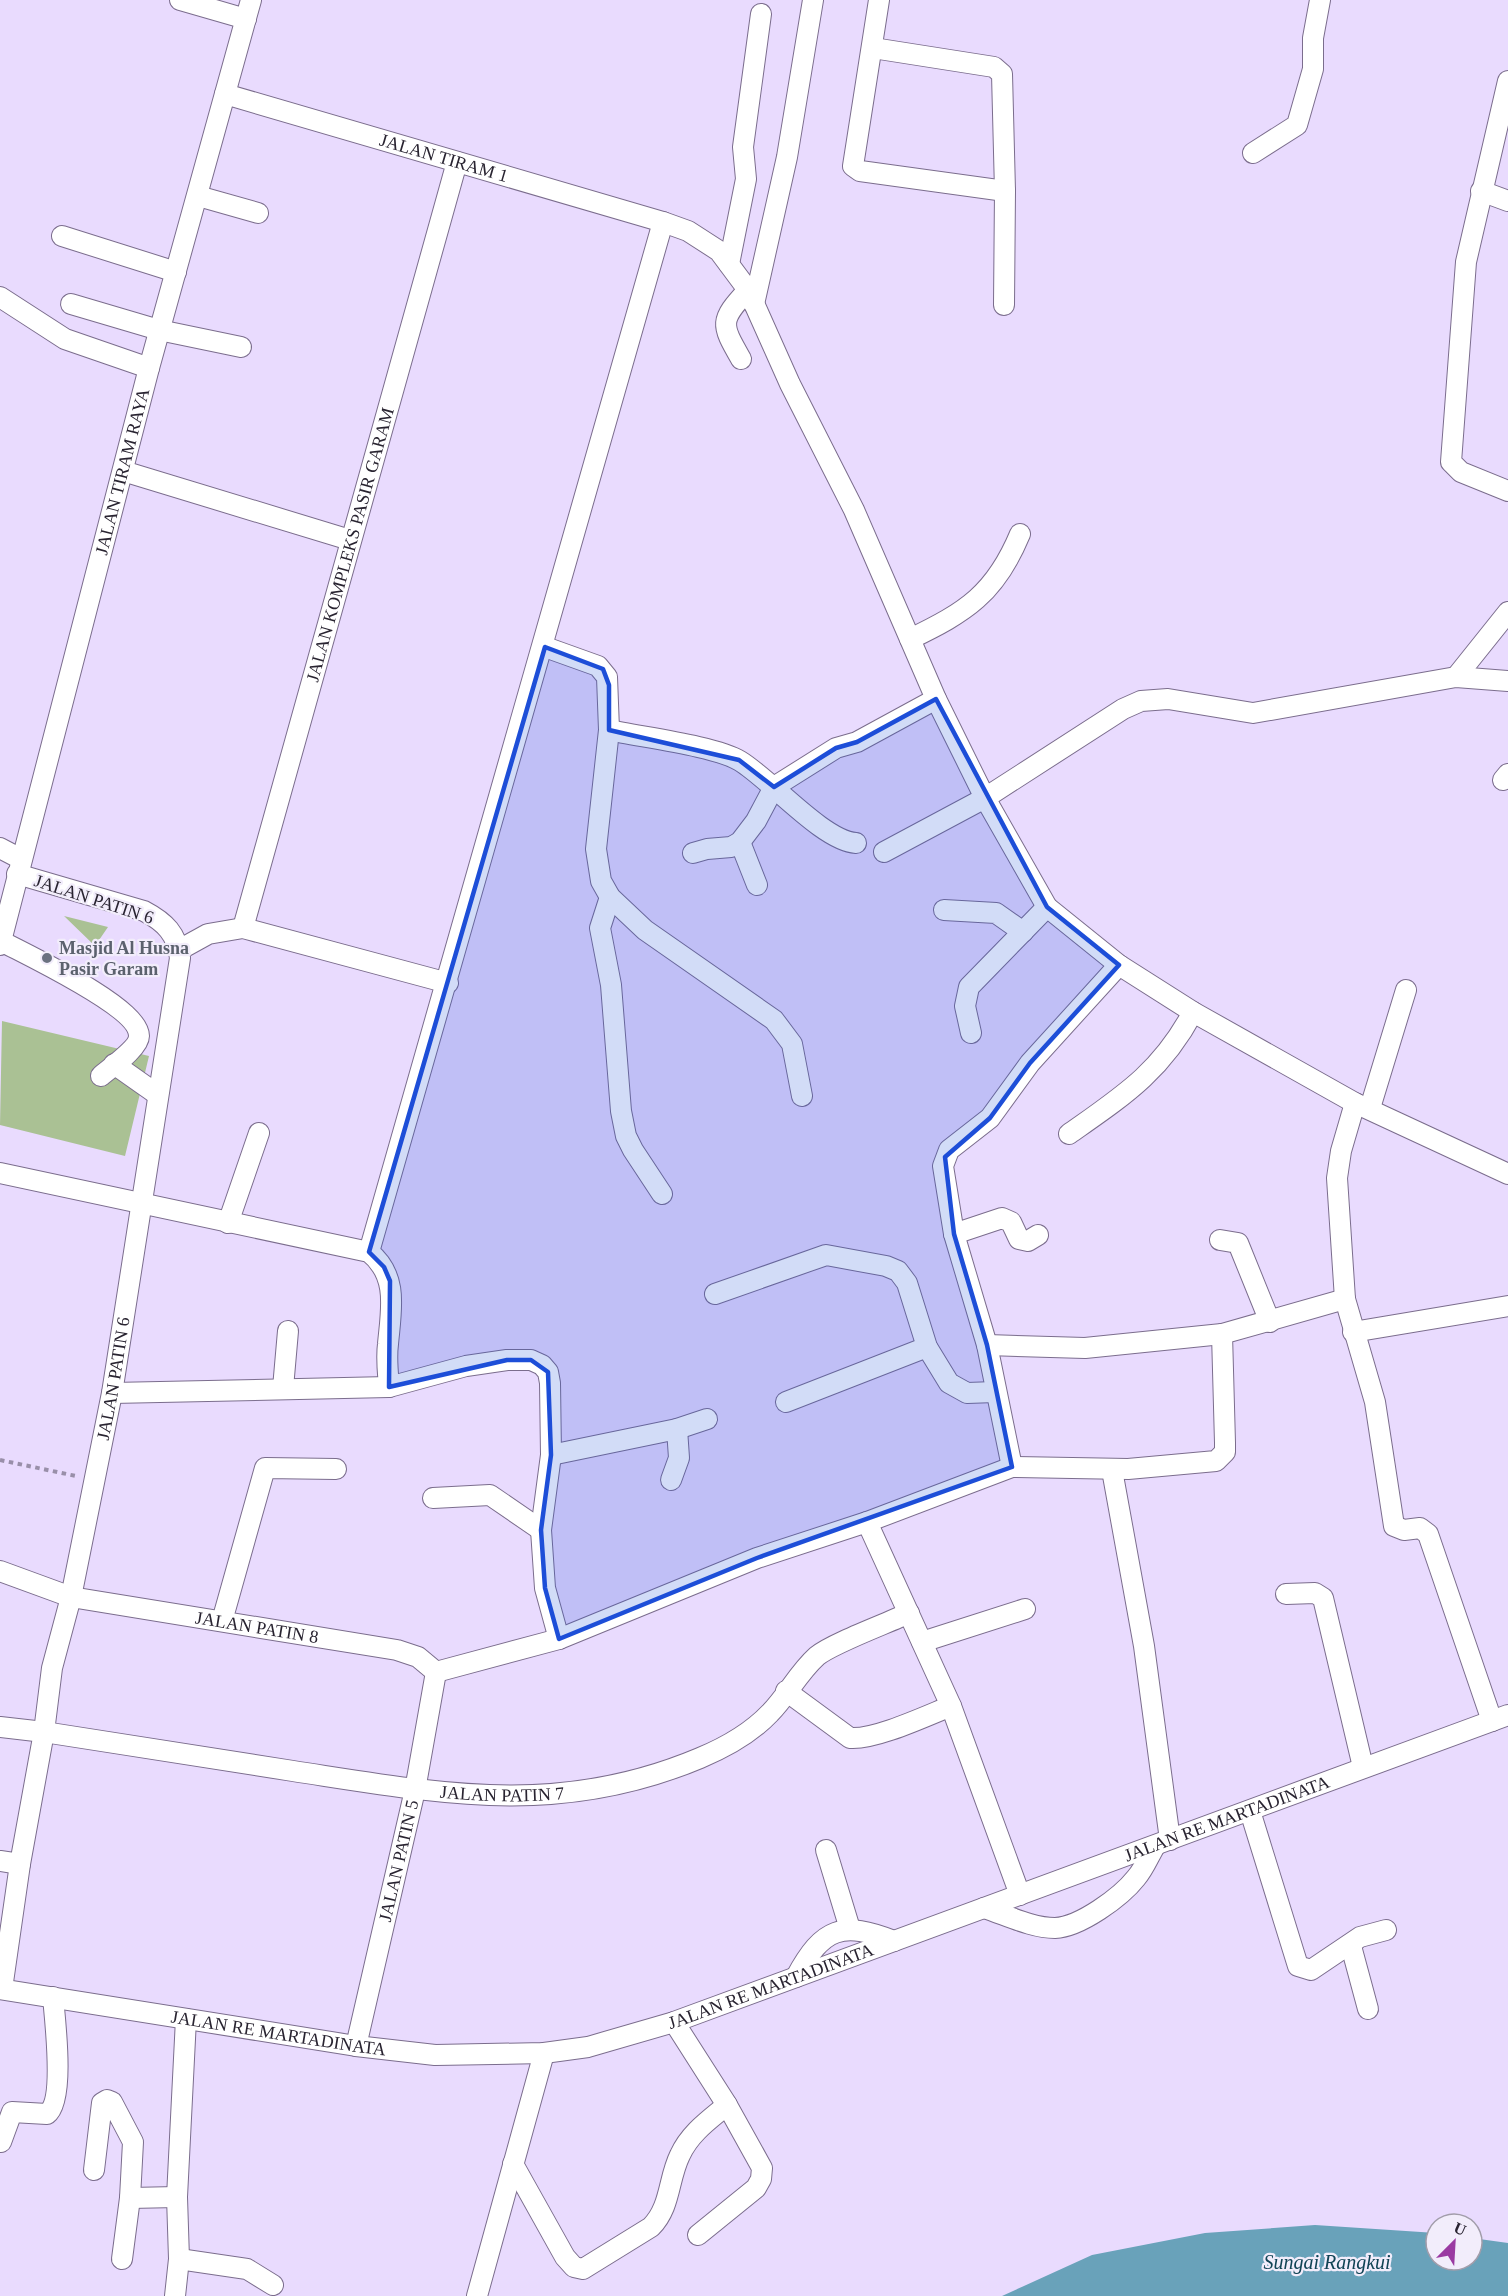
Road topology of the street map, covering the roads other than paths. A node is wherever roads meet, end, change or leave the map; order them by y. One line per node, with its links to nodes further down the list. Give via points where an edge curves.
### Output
1 (180, 0): 5 (street)
2 (813, 0): 22 (street, via 787,157)
3 (879, 0): 7 (street)
4 (1320, 0): 10 (street, via 1313,38 1313,69 1297,125)
5 (248, 9): 9 (street, JALAN TIRAM RAYA)
6 (761, 14): 19 (street, via 743,147 746,179)
7 (873, 48): 12 (street, via 1000,70); 12 (street, via 855,168)
8 (1508, 81): 13 (street)
9 (225, 94): 11 (street, JALAN TIRAM 1); 14 (street, JALAN TIRAM RAYA)
10 (1253, 153)
11 (458, 162): 17 (street, JALAN TIRAM 1); 32 (street, JALAN KOMPLEKS PASIR GARAM)
12 (1005, 191): 24 (street)
13 (1481, 191): 15 (street); 30 (street, via 1464,275 1451,462 1461,472)
14 (198, 196): 16 (street); 20 (street, JALAN TIRAM RAYA)
15 (1508, 201)
16 (258, 213)
17 (663, 222): 19 (street, JALAN TIRAM 1, via 707,242); 35 (street)
18 (62, 236): 20 (street)
19 (729, 264): 22 (street, JALAN TIRAM 1)
20 (176, 272): 25 (street, JALAN TIRAM RAYA)
21 (0, 297): 28 (street, via 65,339)
22 (751, 297): 27 (street, via 730,312 725,324); 34 (street, JALAN TIRAM 1, via 854,510)
23 (71, 303): 25 (street)
24 (1004, 305)
25 (159, 330): 26 (street); 28 (street, JALAN TIRAM RAYA)
26 (241, 347)
27 (741, 359)
28 (149, 368): 29 (street, JALAN TIRAM RAYA)
29 (123, 471): 32 (street); 47 (street, JALAN TIRAM RAYA)
30 (1508, 491)
31 (1020, 534): 34 (street, via 1008,563 987,591 953,618)
32 (350, 540): 53 (street, JALAN KOMPLEKS PASIR GARAM)
33 (1508, 612): 36 (street)
34 (910, 639): 38 (street, JALAN TIRAM 1)
35 (545, 647): 39 (street, via 603,669 609,685); 59 (street, via 510,756)
36 (1456, 676): 37 (street); 41 (street, via 1253,712 1168,699 1141,701)
37 (1508, 681)
38 (936, 699): 40 (street, via 857,742 836,748); 41 (street, JALAN TIRAM 1)
39 (609, 730): 40 (street, via 739,760); 49 (street, via 596,849 601,881)
40 (774, 787): 42 (street); 43 (street, via 826,830)
41 (985, 798): 45 (street); 50 (street, JALAN TIRAM 1)
42 (740, 842): 46 (street); 48 (street)
43 (856, 843)
44 (0, 848): 47 (street, JALAN PATIN 6)
45 (884, 852)
46 (693, 853)
47 (19, 867): 52 (street, JALAN PATIN 6); 56 (street, JALAN TIRAM RAYA)
48 (757, 885)
49 (610, 897): 64 (street, via 645,930 774,1020 792,1044); 70 (street, via 600,928 611,985 621,1111 626,1136)
50 (1047, 907): 54 (street); 58 (street)
51 (944, 910): 54 (street, via 996,914)
52 (162, 921): 55 (street); 57 (street, JALAN PATIN 6, via 173,933)
53 (243, 928): 55 (street); 59 (street)
54 (1023, 932): 62 (street, via 969,987 965,1006)
55 (208, 933): 57 (street)
56 (1, 943): 63 (street, via 105,997 130,1020 139,1035 137,1044 108,1070)
57 (179, 950): 63 (street, JALAN PATIN 6, via 178,978)
58 (1119, 965): 61 (street); 73 (street, via 1030,1063 990,1118 949,1150 943,1166)
59 (447, 983): 76 (street)
60 (1406, 990): 65 (street)
61 (1193, 1012): 65 (street); 67 (street, via 1163,1060 1138,1085)
62 (971, 1033)
63 (158, 1095): 71 (street, JALAN PATIN 6)
64 (802, 1096)
65 (1363, 1105): 69 (street); 78 (street, via 1341,1151 1337,1178)
66 (259, 1133): 72 (street)
67 (1070, 1134)
68 (0, 1173): 71 (street)
69 (1508, 1174)
70 (662, 1194)
71 (140, 1203): 72 (street); 89 (street, JALAN PATIN 6)
72 (228, 1223): 76 (street)
73 (954, 1234): 74 (street, via 1002,1218 1011,1222 1019,1239 1028,1241); 84 (street)
74 (1038, 1234)
75 (1220, 1240): 80 (street, via 1238,1243)
76 (369, 1252): 87 (street, via 384,1267 390,1281)
77 (715, 1294): 85 (street, via 826,1255 886,1266 898,1271 908,1283)
78 (1344, 1299): 80 (street); 82 (street)
79 (1508, 1306): 82 (street)
80 (1270, 1322): 83 (street)
81 (288, 1331): 86 (street)
82 (1353, 1332): 112 (street, via 1375,1402 1394,1527 1420,1528 1428,1534)
83 (1222, 1334): 84 (street, via 1085,1348); 96 (street, via 1222,1456 1216,1461)
84 (987, 1345): 88 (street)
85 (927, 1347): 88 (street, via 949,1383 957,1389 967,1393); 90 (street)
86 (283, 1388): 87 (street); 89 (street)
87 (389, 1388): 93 (street, via 466,1366 531,1360 548,1372)
88 (995, 1392): 94 (street)
89 (112, 1393): 103 (street, JALAN PATIN 6)
90 (786, 1402)
91 (707, 1419): 92 (street)
92 (677, 1429): 93 (street); 97 (street, via 679,1458)
93 (551, 1455): 100 (street)
94 (1012, 1467): 96 (street); 99 (street)
95 (336, 1469): 106 (street, via 266,1468)
96 (1112, 1470): 118 (street, via 1144,1646)
97 (671, 1480)
98 (433, 1498): 100 (street, via 490,1496)
99 (867, 1522): 105 (street); 107 (street, via 757,1558)
100 (541, 1530): 107 (street, via 546,1588)
101 (0, 1571): 103 (street, JALAN PATIN 8)
102 (1286, 1594): 115 (street, via 1315,1593 1323,1598)
103 (71, 1597): 106 (street, JALAN PATIN 8); 114 (street, JALAN PATIN 6, via 52,1668)
104 (1025, 1609): 108 (street)
105 (909, 1613): 108 (street); 110 (street, JALAN PATIN 7, via 819,1654)
106 (222, 1621): 109 (street, JALAN PATIN 8, via 397,1650 418,1657)
107 (560, 1639): 109 (street)
108 (922, 1642): 111 (street)
109 (436, 1672): 116 (street, JALAN PATIN 5)
110 (786, 1691): 111 (street, via 850,1738 858,1739); 116 (street, JALAN PATIN 7, via 771,1712 748,1732 701,1758 635,1781 579,1793 517,1798)
111 (951, 1706): 122 (street)
112 (1500, 1718): 115 (street, JALAN RE MARTADINATA)
113 (0, 1728): 114 (street, JALAN PATIN 7)
114 (45, 1732): 116 (street, JALAN PATIN 7); 121 (street, JALAN PATIN 6)
115 (1363, 1767): 117 (street, JALAN RE MARTADINATA)
116 (415, 1790): 134 (street, JALAN PATIN 5)
117 (1250, 1811): 118 (street, JALAN RE MARTADINATA); 127 (street, via 1296,1963 1311,1970)
118 (1162, 1843): 122 (street, JALAN RE MARTADINATA); 123 (street, via 1137,1877 1113,1900 1071,1924 1044,1926)
119 (826, 1850): 124 (street)
120 (0, 1862): 121 (street)
121 (20, 1864): 129 (street, JALAN PATIN 6)
122 (1020, 1894): 123 (street, JALAN RE MARTADINATA)
123 (984, 1908): 126 (street, JALAN RE MARTADINATA)
124 (850, 1929): 126 (street, via 866,1930); 128 (street, via 822,1939 810,1951)
125 (1386, 1929): 127 (street, via 1360,1937)
126 (894, 1941): 128 (street, JALAN RE MARTADINATA)
127 (1351, 1946): 131 (street)
128 (796, 1977): 133 (street, JALAN RE MARTADINATA)
129 (1, 1989): 130 (street, JALAN RE MARTADINATA)
130 (53, 1997): 132 (street, JALAN RE MARTADINATA); 137 (street, via 59,2057 54,2106 47,2114 12,2112)
131 (1368, 2009)
132 (186, 2019): 134 (street, JALAN RE MARTADINATA); 140 (street)
133 (674, 2022): 135 (street, JALAN RE MARTADINATA, via 588,2047); 136 (street)
134 (356, 2046): 135 (street, JALAN RE MARTADINATA, via 435,2055)
135 (544, 2054): 138 (street)
136 (727, 2105): 138 (street, via 694,2132 678,2157 660,2218 583,2269 574,2267 565,2257); 142 (street, via 762,2168 761,2179 756,2188)
137 (1, 2142)
138 (513, 2164): 147 (street)
139 (94, 2170): 141 (street, via 102,2103 107,2100 112,2102 132,2139)
140 (177, 2197): 141 (street); 144 (street)
141 (130, 2198): 143 (street)
142 (698, 2235)
143 (122, 2259)
144 (178, 2259): 145 (street, via 247,2269); 146 (street)
145 (273, 2285)
146 (175, 2296)
147 (477, 2296)

